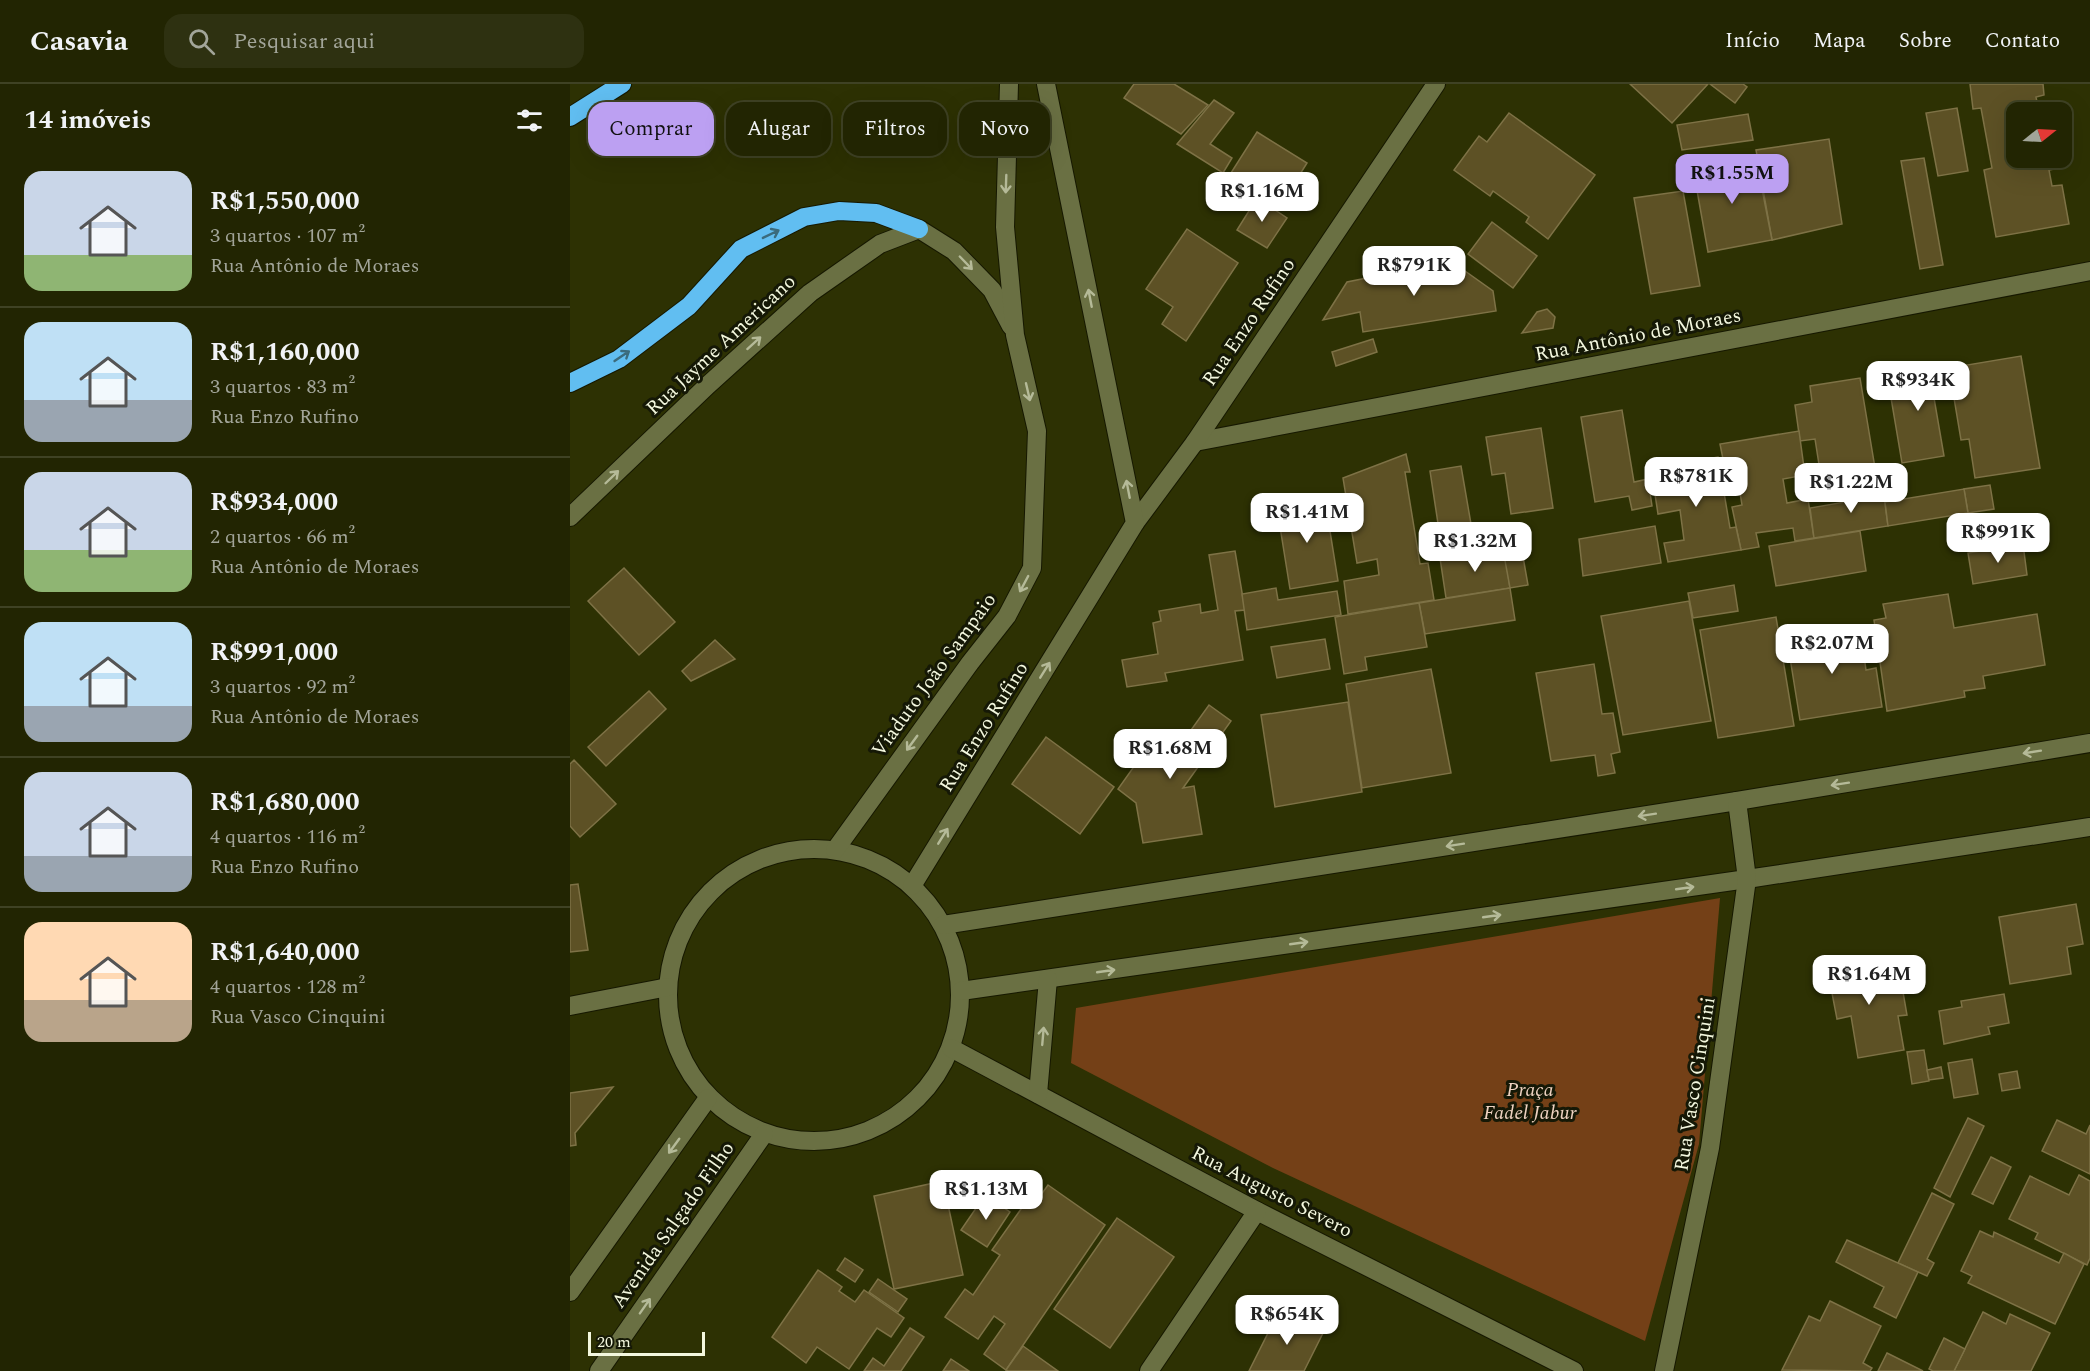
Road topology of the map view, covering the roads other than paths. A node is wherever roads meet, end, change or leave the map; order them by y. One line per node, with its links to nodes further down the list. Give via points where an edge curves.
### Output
1 (622, 84): 5 (highway)
2 (1009, 84): 8 (street, Viaduto João Sampaio, one-way to 8, via 1005,227)
3 (1436, 84): 10 (street, Rua Enzo Rufino)
4 (1051, 87): 12 (street, one-way to 4)
5 (570, 117)
6 (919, 229): 8 (street, one-way to 8, via 954,251 992,290); 9 (highway, one-way to 6, via 619,359 689,306 741,249 804,217 839,211 876,213); 11 (street, Rua Jayme Americano, one-way to 6, via 810,293 880,244)
7 (2090, 271): 10 (street, Rua Antônio de Moraes)
8 (1015, 335): 16 (street, Viaduto João Sampaio, one-way to 16, via 1037,431 1032,568 1007,616)
9 (570, 383)
10 (1195, 442): 12 (street, Rua Enzo Rufino)
11 (570, 517)
12 (1135, 523): 18 (street, Rua Enzo Rufino, one-way to 12)
13 (2090, 743): 14 (street, one-way to 14)
14 (1737, 801): 17 (street, Rua Vasco Cinquini); 19 (street, one-way to 19)
15 (2090, 827): 17 (street)
16 (835, 850): 18 (street, via 862,856); 21 (street, via 768,854 726,876 692,910 672,953)
17 (1747, 879): 20 (street, one-way to 17); 33 (street, Rua Vasco Cinquini, via 1710,1148)
18 (912, 886): 19 (street)
19 (943, 925): 22 (street, via 956,957)
20 (1048, 979): 22 (street); 25 (street, one-way to 20)
21 (668, 987): 23 (street); 26 (street, via 667,1001 679,1053)
22 (961, 991): 24 (street)
23 (570, 1006)
24 (951, 1048): 25 (street, Rua Augusto Severo); 27 (street, via 921,1096 875,1130 820,1143)
25 (1038, 1094): 28 (street, Rua Augusto Severo)
26 (708, 1098): 27 (street); 29 (street, one-way to 29)
27 (764, 1134): 30 (street, Avenida Salgado Filho, one-way to 27)
28 (1257, 1210): 31 (street); 32 (street, Rua Augusto Severo)
29 (570, 1292)
30 (599, 1371)
31 (1149, 1371)
32 (1575, 1371)
33 (1664, 1371)

